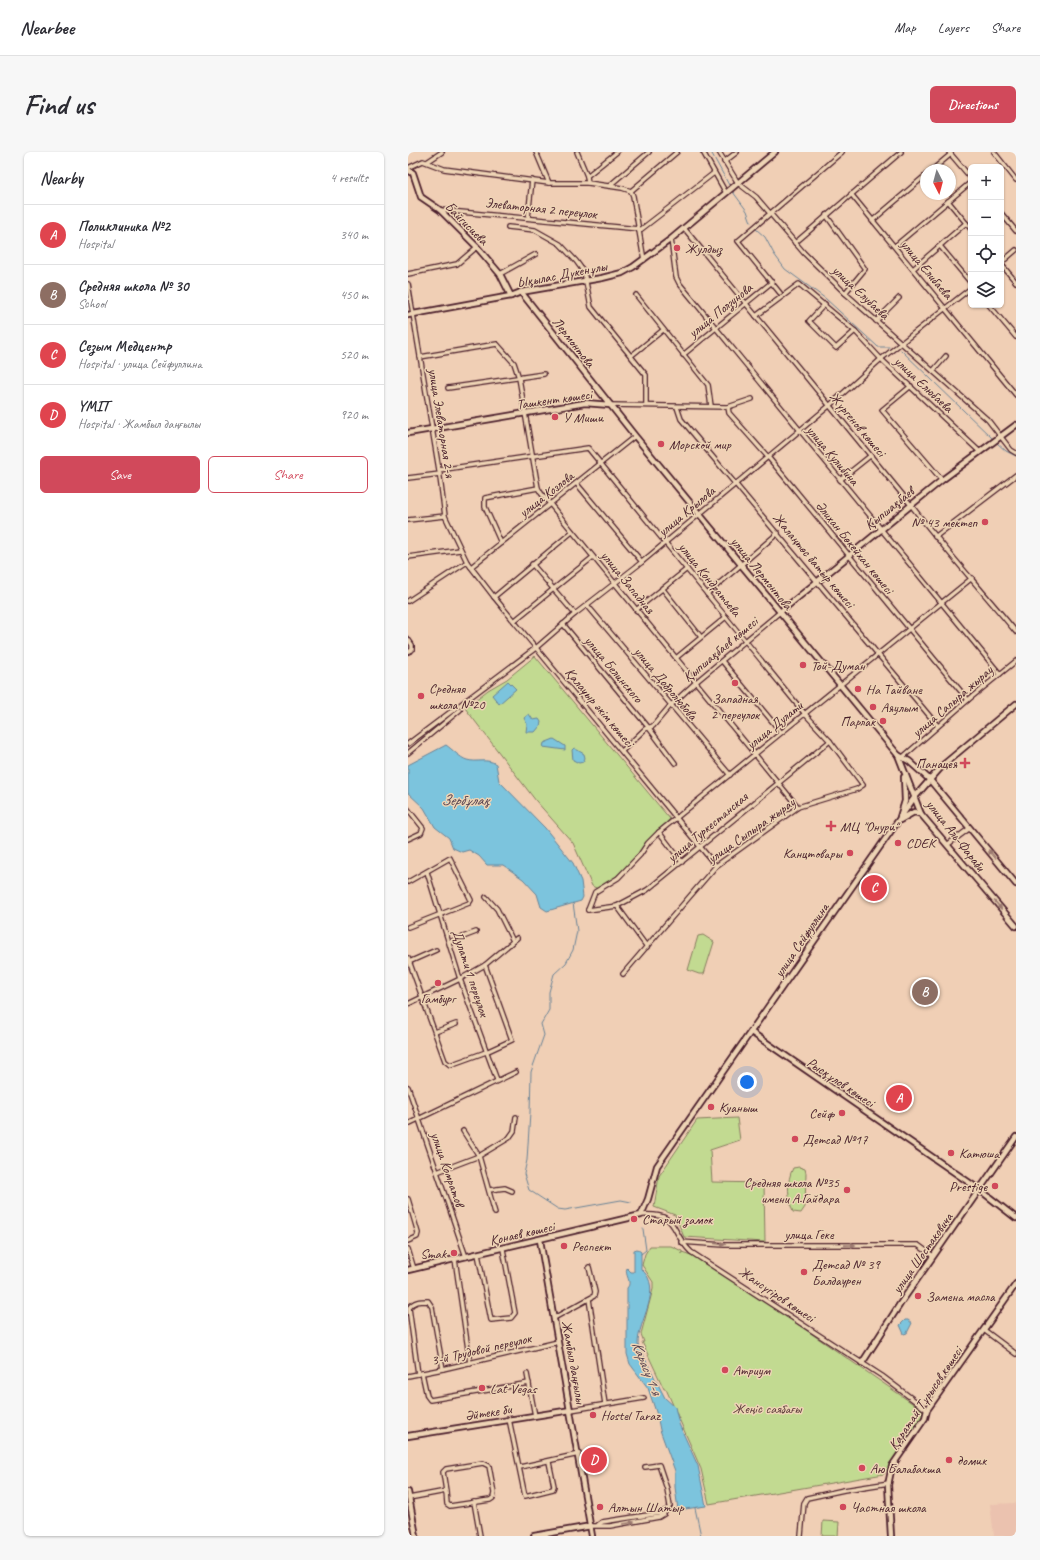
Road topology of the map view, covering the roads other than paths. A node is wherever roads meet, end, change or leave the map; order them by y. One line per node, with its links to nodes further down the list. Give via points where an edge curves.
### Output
1 (442, 152): 15 (street)
2 (536, 152): 25 (street)
3 (577, 152): 21 (street)
4 (617, 152): 21 (street)
5 (649, 152): 29 (street)
6 (677, 152): 30 (street)
7 (703, 152): 19 (street)
8 (719, 152): 16 (street, улица Елубаева)
9 (737, 152): 16 (street)
10 (775, 152): 27 (street, Ықылас Дүкенұлы)
11 (842, 152): 35 (street)
12 (901, 152): 32 (street)
13 (994, 152): 24 (street)
14 (950, 153): 17 (street); 20 (street)
15 (427, 162): 18 (street, via 423,161); 22 (street, via 444,169)
16 (724, 162): 27 (street, улица Елубаева)
17 (938, 164)
18 (408, 169): 34 (street, Байгисиева, via 413,173 420,197)
19 (714, 173): 31 (street); 43 (street)
20 (968, 174)
21 (587, 176): 26 (street)
22 (532, 180): 25 (street); 38 (street)
23 (920, 180): 39 (street)
24 (1016, 180)
25 (549, 183): 26 (street)
26 (588, 183): 29 (street)
27 (738, 183): 31 (street, Ықылас Дүкенұлы); 35 (street, улица Елубаева, via 756,197)
28 (968, 184): 33 (street)
29 (609, 186): 30 (street)
30 (631, 191): 43 (street)
31 (726, 193): 42 (street, Ықылас Дүкенұлы)
32 (851, 194): 36 (street); 39 (street, улица Елибаева)
33 (948, 201): 40 (street); 47 (street)
34 (440, 210): 38 (street, Элеваторная 2 переулок); 49 (street, Байгисиева)
35 (769, 212): 46 (street, улица Елубаева); 60 (street, via 738,240)
36 (826, 215): 46 (street); 66 (street, via 865,269)
37 (1004, 217): 44 (street)
38 (528, 218): 43 (street, Элеваторная 2 переулок)
39 (872, 221): 47 (street, улица Елибаева)
40 (966, 224): 48 (street)
41 (508, 227): 59 (street, Элеваторная 2 переулок, via 535,230 560,244 584,272)
42 (684, 228): 45 (street, Ықылас Дүкенұлы); 70 (street, Жүргенов көшесі)
43 (639, 230): 52 (street)
44 (1016, 231)
45 (671, 239): 52 (street, Ықылас Дүкенұлы); 77 (street, улица Кулибина, via 676,277)
46 (795, 243): 66 (street, улица Елубаева)
47 (895, 246): 55 (street, улица Елибаева)
48 (940, 246): 55 (street); 58 (street)
49 (477, 247): 56 (street, via 456,264); 57 (street, Байгисиева)
50 (1016, 250): 53 (street)
51 (536, 254): 57 (street)
52 (644, 260): 59 (street, Ықылас Дүкенұлы, via 622,273)
53 (1004, 261)
54 (1004, 268): 61 (street)
55 (913, 269): 72 (street, улица Елибаева)
56 (408, 274)
57 (500, 274): 68 (street, Байгисиева)
58 (968, 279)
59 (586, 282): 64 (street, Ықылас Дүкенұлы); 83 (street, via 591,307)
60 (772, 282): 65 (street); 70 (street, улица Ползунова)
61 (1016, 282)
62 (408, 284): 74 (street, улица Элеваторная 2-я)
63 (968, 290): 72 (street, улица Крылова)
64 (521, 292): 68 (street, Ықылас Дүкенұлы); 94 (street, Лермонтова)
65 (780, 293)
66 (845, 293): 76 (street, улица Елубаева)
67 (636, 295): 78 (street)
68 (511, 296): 74 (street, Ықылас Дүкенұлы)
69 (899, 298): 76 (street)
70 (747, 304): 75 (street, Жүргенов көшесі); 77 (street, улица Ползунова)
71 (825, 304): 75 (street, улица Елюбаева, via 799,284); 79 (street, улица Елюбаева); 79 (street, via 810,321 836,348)
72 (945, 308): 81 (street, улица Крылова); 92 (street, улица Елибаева)
73 (992, 308): 80 (street)
74 (410, 314): 85 (street, улица Элеваторная 2-я)
75 (756, 316): 97 (street, Жүргенов көшесі)
76 (876, 321): 81 (street, улица Елубаева)
77 (716, 329): 82 (street, улица Ползунова); 103 (street, улица Кулибина)
78 (663, 330): 82 (street); 83 (street)
79 (855, 331): 86 (street, улица Елюбаева)
80 (1016, 337)
81 (901, 343): 86 (street, улица Крылова); 87 (street, улица Елубаева)
82 (683, 355): 96 (street, via 708,385)
83 (631, 356): 95 (street, via 646,375)
84 (946, 356): 87 (street)
85 (420, 357): 89 (street, улица Западная, via 498,344 514,362); 102 (street, улица Элеваторная 2-я)
86 (881, 359): 90 (street, улица Елюбаева); 97 (street, улица Крылова)
87 (933, 371): 106 (street, улица Елубаева, via 988,420)
88 (544, 374): 89 (street)
89 (518, 378): 91 (street); 100 (street, улица Западная)
90 (911, 386): 107 (street, улица Елюбаева); 117 (street, via 882,410)
91 (448, 388)
92 (1016, 395)
93 (752, 399): 99 (street, Ташкент көшесі)
94 (610, 405): 95 (street, Ташкент көшесі); 100 (street, Ташкент көшесі, via 585,403); 105 (street, улица Лермонтова)
95 (646, 405): 98 (street, Ташкент көшесі)
96 (711, 406): 98 (street, Ташкент көшесі); 99 (street, Ташкент көшесі)
97 (829, 406): 103 (street, улица Крылова); 111 (street, Жүргенов көшесі)
98 (678, 407): 118 (street, Жалаңтөс батыр көшесі, via 680,419)
99 (728, 407): 110 (street, Әлихан Бөкейхан көшесі, via 729,413)
100 (525, 414): 102 (street, Ташкент көшесі); 109 (street, улица Западная)
101 (1016, 425): 106 (street, Қыпшақбаев)
102 (432, 430): 104 (street, Ташкент көшесі); 113 (street, улица Элеваторная 2-я)
103 (799, 431): 110 (street, улица Крылова); 116 (street, улица Кулибина)
104 (408, 433)
105 (635, 436): 112 (street, улица Козлова); 123 (street, улица Лермонтова)
106 (1001, 438): 107 (street, Қыпшақбаев); 108 (street, улица Елубаева)
107 (980, 452): 117 (street, Қыпшақбаев)
108 (1016, 453)
109 (533, 456): 112 (street, улица Кондратьева, via 588,448); 113 (street, улица Кондратьева); 120 (street, улица Западная)
110 (768, 456): 118 (street, улица Крылова); 133 (street, Әлихан Бөкейхан көшесі)
111 (870, 456): 116 (street); 122 (street, Жүргенов көшесі)
112 (602, 464): 119 (street, улица Козлова); 130 (street, улица Кондратьева)
113 (439, 472): 115 (street, улица Кондратьева); 124 (street, улица Элеваторная 2-я)
114 (1016, 475): 129 (street)
115 (408, 478)
116 (840, 480): 126 (street, улица Кулибина)
117 (942, 480): 122 (street, Қыпшақбаев)
118 (736, 483): 123 (street, улица Крылова); 128 (street, Жалаңтөс батыр көшесі)
119 (577, 484): 121 (street, улица Козлова); 137 (street)
120 (538, 488): 121 (street, улица Западная); 131 (street, via 485,498 485,507)
121 (550, 504): 127 (street, улица Западная); 131 (street, улица Козлова)
122 (911, 505): 126 (street, Қыпшақбаев); 129 (street, Жүргенов көшесі)
123 (700, 514): 130 (street, улица Крылова); 139 (street, улица Лермонтова)
124 (445, 516): 125 (street); 132 (street, улица Элеваторная 2-я)
125 (408, 520)
126 (880, 529): 133 (street, Қыпшақбаев); 150 (street, улица Кулибина)
127 (572, 532): 135 (street, улица Западная); 138 (street)
128 (778, 533): 139 (street); 143 (street, Жалаңтөс батыр көшесі)
129 (935, 537): 142 (street, Жүргенов көшесі)
130 (667, 542): 137 (street, улица Крылова); 141 (street, улица Кондратьева)
131 (501, 543): 140 (street, улица Козлова)
132 (460, 550): 134 (street); 136 (street, улица Элеваторная 2-я)
133 (848, 556): 143 (street, Қыпшақбаев); 158 (street, Әлихан Бөкейхан көшесі)
134 (408, 557)
135 (593, 557): 144 (street, улица Западная); 145 (street)
136 (467, 562): 140 (street, Қалауыр әкім көшесі); 149 (street)
137 (642, 562): 144 (street, улица Крылова)
138 (532, 564): 145 (street); 148 (street)
139 (741, 565): 147 (street); 153 (street, улица Лермонтова)
140 (471, 568): 148 (street, Қалауыр әкім көшесі)
141 (687, 569): 146 (street); 147 (street, улица Кондратьева)
142 (972, 578): 150 (street, улица Дулати); 159 (street, Жүргенов көшесі)
143 (818, 581): 153 (street, Қыпшақбаев); 165 (street, Жалаңтөс батыр көшесі)
144 (616, 583): 151 (street, улица Крылова); 152 (street, улица Западная)
145 (554, 588): 154 (street); 156 (street)
146 (662, 588): 152 (street); 160 (street)
147 (707, 594): 155 (street, улица Кондратьева)
148 (494, 597): 156 (street, Қалауыр әкім көшесі)
149 (408, 602)
150 (942, 603): 158 (street, улица Дулати); 169 (street, улица Кулибина)
151 (587, 605): 154 (street, улица Крылова); 174 (street, улица Добролюбова)
152 (636, 610): 166 (street, улица Западная)
153 (780, 612): 162 (street, Қыпшақбаев көшесі); 171 (street, улица Лермонтова)
154 (575, 614): 157 (street, улица Крылова)
155 (726, 617): 160 (street); 162 (street, улица Кондратьева)
156 (514, 621): 163 (street, Қалауыр әкім көшесі)
157 (563, 624): 163 (street, улица Крылова); 178 (street, улица Белинского)
158 (909, 630): 165 (street, улица Дулати); 172 (street, Әлихан Бөкейхан көшесі)
159 (1016, 632)
160 (701, 637): 166 (street)
161 (408, 639): 164 (street, via 413,648)
162 (746, 642): 167 (street, Қыпшақбаев көшесі); 176 (street, улица Кондратьева)
163 (537, 647): 181 (street, улица Крылова); 182 (street, Қалауыр әкім көшесі)
164 (408, 652)
165 (877, 655): 171 (street, улица Дулати); 177 (street, Жалаңтөс батыр көшесі)
166 (676, 658): 170 (street, улица Западная)
167 (722, 661): 170 (street, Қыпшақбаев көшесі); 179 (street)
168 (1016, 661): 169 (street, улица Сапыра жырау)
169 (1000, 674): 172 (street, улица Сапыра жырау)
170 (696, 682): 174 (street, Қыпшақбаев көшесі); 184 (street, улица Западная)
171 (839, 686): 176 (street, улица Дулати); 185 (street, улица Лермонтова)
172 (968, 700): 177 (street, улица Сапыра жырау)
173 (1016, 704): 190 (street, улица Сейфуллина, via 943,765)
174 (670, 706): 178 (street, Қыпшақбаев көшесі, via 656,724); 189 (street, улица Добролюбова)
175 (460, 710): 183 (street)
176 (805, 714): 179 (street, улица Дулати); 180 (street, улица Кондратьева)
177 (938, 726): 186 (street, улица Сапыра жырау)
178 (649, 728): 182 (street, Қыпшақбаев көшесі, via 642,731); 187 (street, улица Белинского)
179 (781, 732): 184 (street, улица Дулати)
180 (830, 741): 191 (street, улица Туркестанская); 192 (street, улица Кондратьева)
181 (408, 744)
182 (622, 750): 197 (street, Қалауыр әкім көшесі)
183 (408, 753)
184 (754, 754): 189 (street, улица Дулати); 191 (street, улица Западная)
185 (898, 755): 186 (street, улица Аль-Фараби); 188 (street, улица Аль-Фараби)
186 (903, 757): 190 (street, улица Аль-Фараби)
187 (675, 763)
188 (902, 770): 193 (street, улица Аль-Фараби); 198 (street, via 905,801)
189 (730, 775): 197 (street, улица Дулати)
190 (930, 780): 193 (street, улица Сейфуллина); 199 (street, улица Аль-Фараби)
191 (778, 782): 194 (street, улица Западная); 203 (street, улица Туркестанская)
192 (863, 785): 194 (street, улица Сыпыра жырау, via 858,789)
193 (914, 798): 196 (street, улица Аль-Фараби); 198 (street, улица Сейфуллина)
194 (798, 807): 205 (street, улица Сыпыра жырау)
195 (408, 809): 201 (street, via 423,828 421,832)
196 (921, 814): 198 (street, via 914,812); 202 (street, улица Аль-Фараби)
197 (676, 818): 200 (street, улица Дулати); 203 (street, Қалауыр әкім көшесі)
198 (898, 821): 229 (street, улица Сейфуллина)
199 (970, 828): 202 (street); 208 (street, улица Аль-Фараби, one-way to 199)
200 (659, 832): 204 (street); 211 (street, улица Дулати, via 618,878 595,892)
201 (408, 839)
202 (947, 845): 213 (street, улица Аль-Фараби, one-way to 213)
203 (698, 847): 204 (street, улица Туркестанская); 205 (street, Қалауыр әкім көшесі)
204 (682, 862): 210 (street, улица Туркестанская, via 647,890)
205 (716, 866): 219 (street, улица Сыпыра жырау)
206 (426, 872): 207 (street); 212 (street, Дулати 1 переулок); 212 (street, via 450,858 471,902)
207 (408, 882)
208 (1016, 884)
209 (486, 897): 218 (street, via 497,909)
210 (617, 906): 211 (street, улица Туркестанская); 219 (street)
211 (588, 910)
212 (440, 914): 214 (street); 217 (street, Дулати 1 переулок)
213 (1016, 926)
214 (408, 927)
215 (476, 932): 217 (street)
216 (518, 938): 218 (street)
217 (450, 942): 224 (street, Дулати 1 переулок)
218 (513, 942): 222 (street)
219 (647, 947): 223 (street, улица Сыпыра жырау)
220 (436, 950): 221 (street)
221 (409, 960): 225 (street)
222 (485, 965): 224 (street); 230 (street, via 512,1038 510,1042)
223 (623, 974)
224 (460, 979): 225 (street); 230 (street, Дулати 1 переулок)
225 (422, 997): 226 (street); 228 (street)
226 (408, 1004)
227 (456, 1024): 228 (street)
228 (435, 1032): 230 (street, via 446,1061 453,1065)
229 (751, 1032): 242 (street, Рысқұлов көшесі); 246 (street, улица Сейфуллина, via 657,1166)
230 (486, 1052): 232 (street, Дулати 1 переулок)
231 (516, 1072): 232 (street)
232 (497, 1080): 235 (street)
233 (408, 1088): 235 (street, улица Комратов)
234 (516, 1117): 239 (street, via 514,1131 509,1138)
235 (419, 1118): 236 (street); 240 (street, улица Комратов)
236 (408, 1124)
237 (463, 1131): 239 (street)
238 (1016, 1137): 242 (street, улица Шостаковича)
239 (479, 1156): 240 (street); 241 (street)
240 (437, 1172): 255 (street, улица Комратов)
241 (489, 1190): 243 (street, via 505,1188); 245 (street)
242 (980, 1190): 247 (street, Рысқұлов көшесі); 254 (street, улица Шостаковича)
243 (512, 1191)
244 (408, 1199): 249 (street, via 418,1233 417,1237)
245 (495, 1212)
246 (641, 1215): 248 (street, Қонаев көшесі); 250 (street, via 658,1214 671,1221)
247 (1016, 1218)
248 (540, 1240): 252 (street, Қонаев көшесі); 262 (street, Жамбыл даңғылы)
249 (408, 1241)
250 (681, 1242): 254 (street, улица Геке, one-way to 254, via 724,1245 918,1245); 267 (street, Жансүгіров көшесі, via 691,1252)
251 (408, 1249): 258 (street)
252 (503, 1249): 253 (street, Қонаев көшесі); 253 (street, via 515,1313 511,1318 490,1320)
253 (478, 1254): 255 (street, Қонаев көшесі)
254 (934, 1256): 267 (street, улица Шостаковича)
255 (466, 1257): 256 (street, Қонаев көшесі)
256 (456, 1259): 258 (street, Қонаев көшесі); 266 (street)
257 (589, 1267): 261 (street, via 595,1292)
258 (414, 1269): 259 (street, Қонаев көшесі)
259 (408, 1270)
260 (1016, 1284): 263 (street, Қаратай Тұрысов көшесі)
261 (589, 1299): 262 (street); 274 (street)
262 (554, 1318): 264 (street, Жамбыл даңғылы)
263 (984, 1330): 265 (street); 276 (street, Қаратай Тұрысов көшесі)
264 (558, 1342): 266 (street, 3-й Трудовой переулок); 275 (street, Жамбыл даңғылы)
265 (1016, 1354)
266 (470, 1363): 268 (street, 3-й Трудовой переулок)
267 (862, 1363): 276 (street, Жансүгіров көшесі)
268 (443, 1369): 269 (street, 3-й Трудовой переулок); 269 (street, via 432,1307 428,1301 420,1301 409,1308)
269 (420, 1374): 271 (street, 3-й Трудовой переулок); 272 (street, via 427,1396 435,1401)
270 (527, 1374): 272 (street)
271 (408, 1376)
272 (529, 1383): 277 (street)
273 (644, 1398): 274 (street)
274 (605, 1404): 275 (street)
275 (572, 1410): 277 (street, Әйтеке би); 280 (street, Жамбыл даңғылы)
276 (927, 1410): 284 (street, Қаратай Тұрысов көшесі, via 925,1418 892,1466)
277 (535, 1416): 278 (street, Әйтеке би)
278 (509, 1420): 279 (street, Әйтеке би); 282 (street)
279 (408, 1436)
280 (579, 1454): 281 (street); 289 (street, Жамбыл даңғылы)
281 (549, 1462): 282 (street); 282 (street, via 553,1490 525,1496)
282 (520, 1467)
283 (645, 1467): 289 (street, via 659,1465 670,1506 666,1511 659,1513 664,1514 660,1517 610,1526)
284 (889, 1483): 294 (street, via 807,1498 804,1503); 295 (street, Қаратай Тұрысов көшесі)
285 (446, 1491): 287 (street); 288 (street, via 450,1506); 288 (street, via 443,1472 446,1469 486,1463 489,1466 493,1498)
286 (408, 1492): 287 (street)
287 (409, 1498): 290 (street)
288 (474, 1502): 291 (street)
289 (590, 1526): 292 (street); 293 (street, Жамбыл даңғылы)
290 (416, 1536)
291 (480, 1536)
292 (534, 1536)
293 (592, 1536)
294 (801, 1536)
295 (890, 1536)

